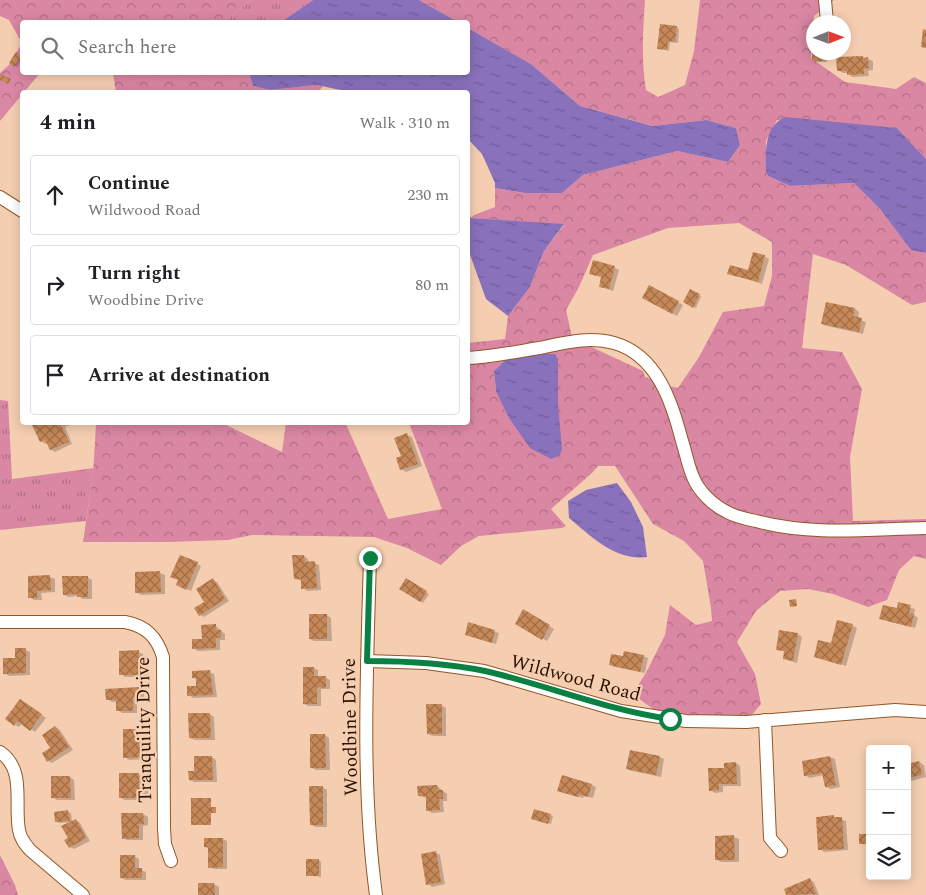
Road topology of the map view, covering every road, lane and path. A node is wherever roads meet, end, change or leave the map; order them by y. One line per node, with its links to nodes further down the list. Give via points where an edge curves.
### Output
1 (825, 0): 2 (street)
2 (826, 15)
3 (0, 197): 4 (street)
4 (20, 210)
5 (470, 358): 6 (street, via 579,340 614,343 640,357 660,380 693,478 710,501 724,510 762,523 808,530)
6 (926, 528)
7 (370, 558): 9 (street, Woodbine Drive)
8 (0, 622): 14 (street, Tranquility Drive, via 125,622 144,628 156,640 163,657 164,828)
9 (367, 661): 11 (street, Wildwood Road, via 426,663 484,671 621,711 686,722); 16 (street, Woodbine Drive, via 368,786)
10 (926, 712): 11 (street, Wildwood Road, via 895,710)
11 (765, 720): 13 (street, via 770,838)
12 (0, 752): 15 (street, via 10,761 17,780 18,828 24,843)
13 (781, 851)
14 (171, 861)
15 (83, 895)
16 (376, 895)

